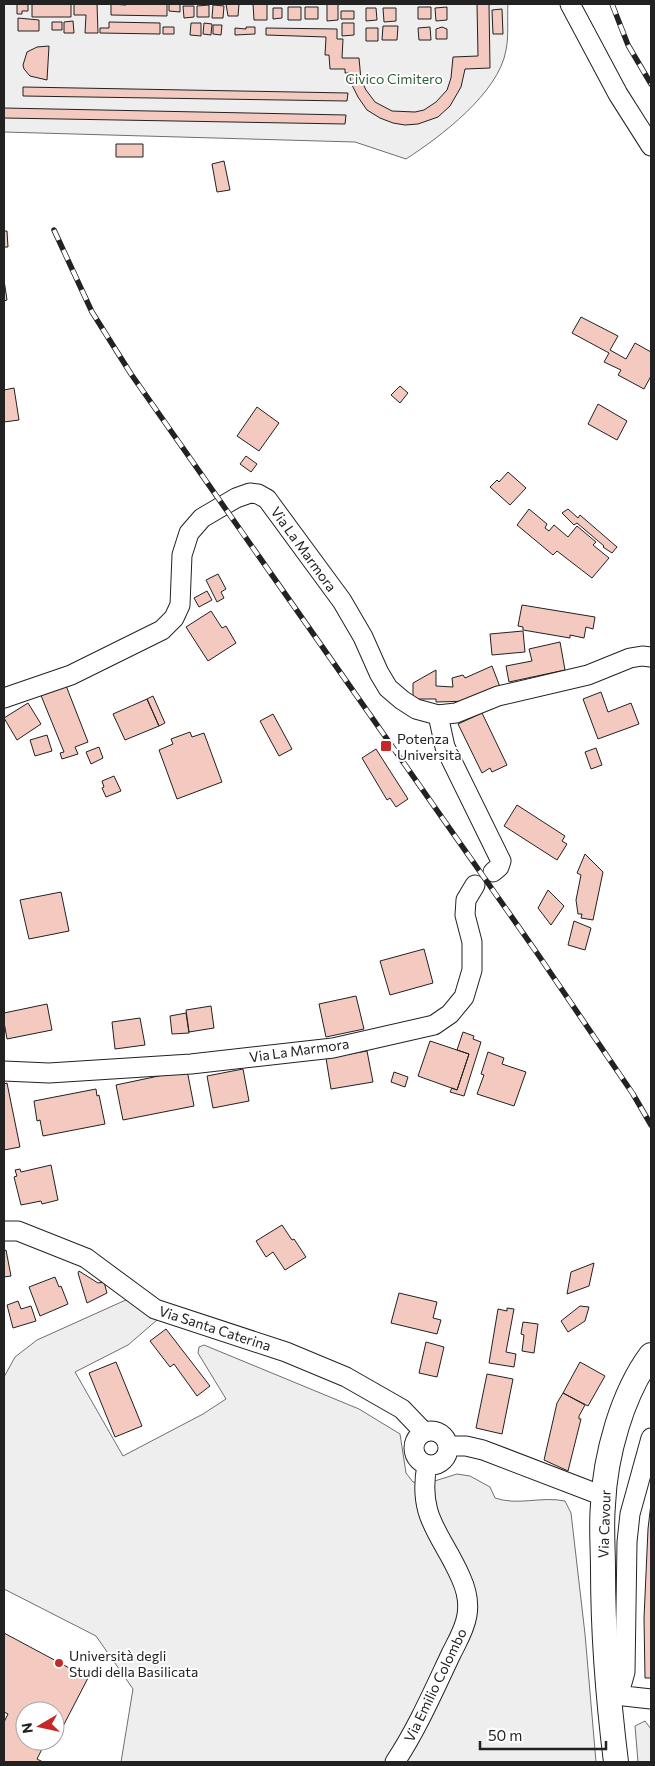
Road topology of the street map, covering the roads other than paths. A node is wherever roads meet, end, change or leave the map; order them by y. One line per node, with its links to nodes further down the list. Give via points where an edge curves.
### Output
1 (570, 4): 2 (street, via 618,94)
2 (651, 146)
3 (651, 657): 5 (street, Via La Marmora, via 630,658 588,675 498,696 456,713)
4 (5, 696): 5 (street, Via La Marmora, via 71,675 162,630 174,618 180,605 182,555 190,533 202,518 250,493 267,499 320,569 346,608 388,688 416,709)
5 (438, 715): 6 (street, via 445,747 502,861)
6 (493, 872)
7 (475, 885): 8 (street, Via La Marmora, via 466,900 465,915 472,942 472,970 464,996 450,1014 434,1025 333,1048 191,1064 48,1074)
8 (4, 1071)
9 (11, 1231): 11 (street, Via Santa Caterina, via 86,1258 155,1309 286,1352 346,1377 402,1410)
10 (651, 1355): 15 (main road, Via Cavour, via 640,1369 623,1407)
11 (424, 1432): 13 (street, Via Santa Caterina, via 438,1432); 14 (street, via 416,1440 414,1450 418,1460)
12 (651, 1438): 16 (street, Via Cavour, via 630,1514 625,1672 620,1690)
13 (449, 1446): 14 (street, via 443,1461); 15 (street, via 483,1450)
14 (427, 1465): 18 (street, Via Emilio Colombo, via 424,1501 430,1521 462,1579 468,1602 467,1617 443,1671)
15 (603, 1496): 16 (main road, Via Cavour, via 603,1608)
16 (612, 1698): 17 (street); 19 (main road, Via Cavour)
17 (651, 1699)
18 (395, 1762)
19 (616, 1762)

